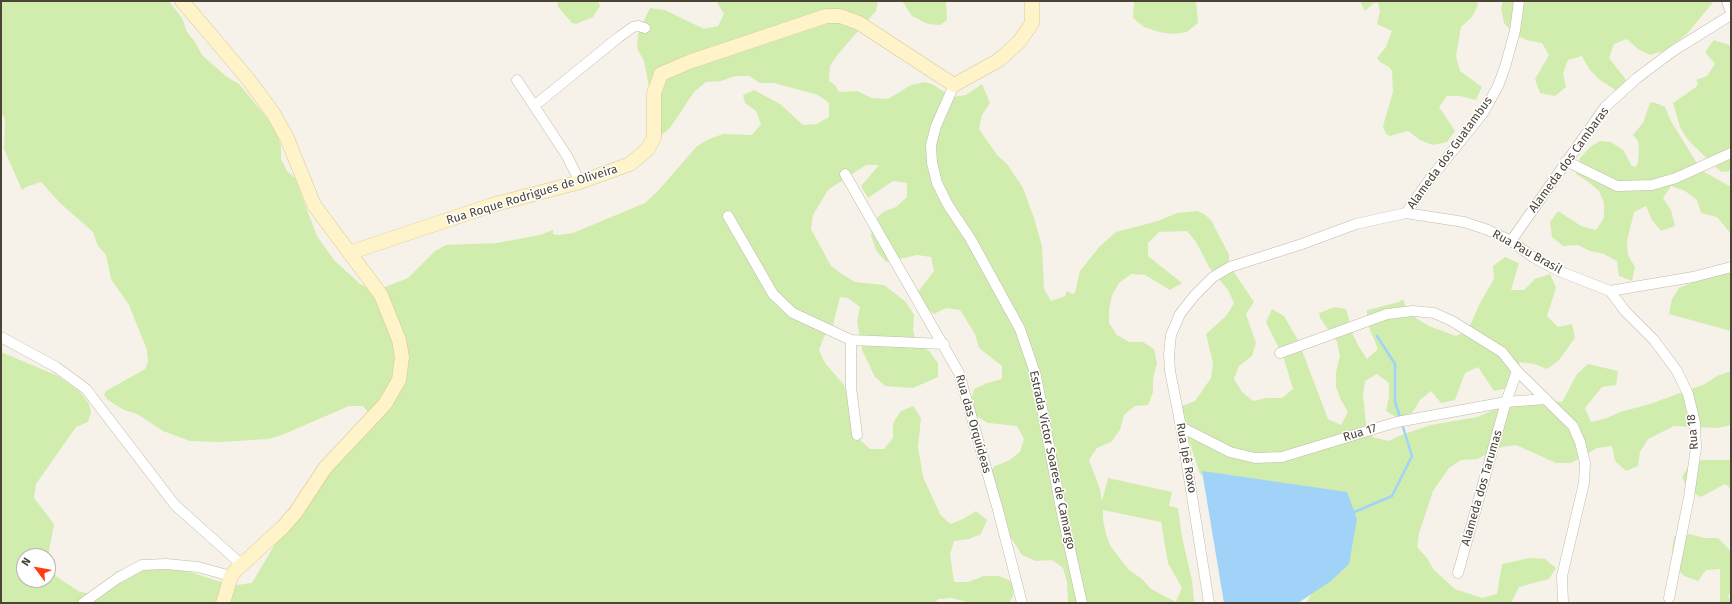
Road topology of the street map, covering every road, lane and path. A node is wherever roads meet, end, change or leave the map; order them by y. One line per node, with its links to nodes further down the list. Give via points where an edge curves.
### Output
1 (182, 1): 18 (main road, via 248,79 273,113 287,138 314,205)
2 (1032, 1): 9 (main road, via 1032,23 1019,42 999,60)
3 (1519, 1): 15 (street, Alameda dos Guatambus, via 1515,31 1498,86 1483,113)
4 (1727, 1): 5 (street)
5 (1731, 12)
6 (1731, 15): 12 (street, Alameda dos Cambaras, via 1673,51 1637,78 1605,107)
7 (645, 28): 10 (street, via 633,27)
8 (517, 80): 10 (street)
9 (954, 85): 14 (main road, Rua Roque Rodrigues de Oliveira, via 859,23 840,16 826,16 689,62 661,74 654,93 654,137 648,149 630,164); 38 (street, Estrada Victor Soares de Camargo, via 936,126 931,146 937,183 1020,329 1036,376 1060,509)
10 (534, 106): 14 (street, via 567,156)
11 (1731, 153): 12 (street, via 1676,178 1652,185 1633,186 1617,186)
12 (1566, 161): 17 (street, Alameda dos Cambaras)
13 (845, 174): 24 (street, Rua das Orquídeas)
14 (580, 182): 18 (main road, Rua Roque Rodrigues de Oliveira, via 492,205)
15 (1406, 213): 17 (street, Rua Pau Brasil, via 1464,222); 21 (street, Rua Pau Brasil, via 1356,224 1230,267 1204,286)
16 (728, 216): 23 (street, via 773,294 784,306 793,313)
17 (1511, 241): 20 (street, Rua Pau Brasil, via 1559,271)
18 (349, 253): 31 (main road, via 381,295 399,340 402,357 399,380 385,404 325,468 291,517)
19 (1731, 267): 20 (street, via 1693,277)
20 (1610, 291): 34 (street, Rua 18, via 1625,311 1654,340 1677,371 1688,394 1695,423 1695,455)
21 (1180, 314): 29 (street, Rua Ipê Roxo, via 1171,335 1169,354)
22 (1, 337): 31 (street, via 56,367 86,388 176,505)
23 (851, 340): 24 (street); 30 (street, via 851,387)
24 (944, 344): 37 (street, Rua das Orquídeas, via 959,373)
25 (1280, 352): 26 (street, via 1388,314 1413,311 1434,313 1476,334 1502,352)
26 (1517, 371): 27 (street); 28 (street, Alameda dos Tarumas)
27 (1546, 399): 28 (street, Rua 17); 40 (street, via 1573,426 1586,463 1584,483 1562,576)
28 (1506, 402): 29 (street, Rua 17, via 1397,422 1282,457 1255,458 1230,452); 32 (street, Alameda dos Tarumas)
29 (1181, 427): 39 (street, Rua Ipê Roxo)
30 (857, 435)
31 (241, 564): 33 (main road)
32 (1458, 573)
33 (231, 576): 35 (street, via 198,566 142,565 118,578); 36 (main road)
34 (1669, 598)
35 (83, 603)
36 (223, 603)
37 (1022, 603)
38 (1082, 603)
39 (1209, 603)
40 (1563, 603)

